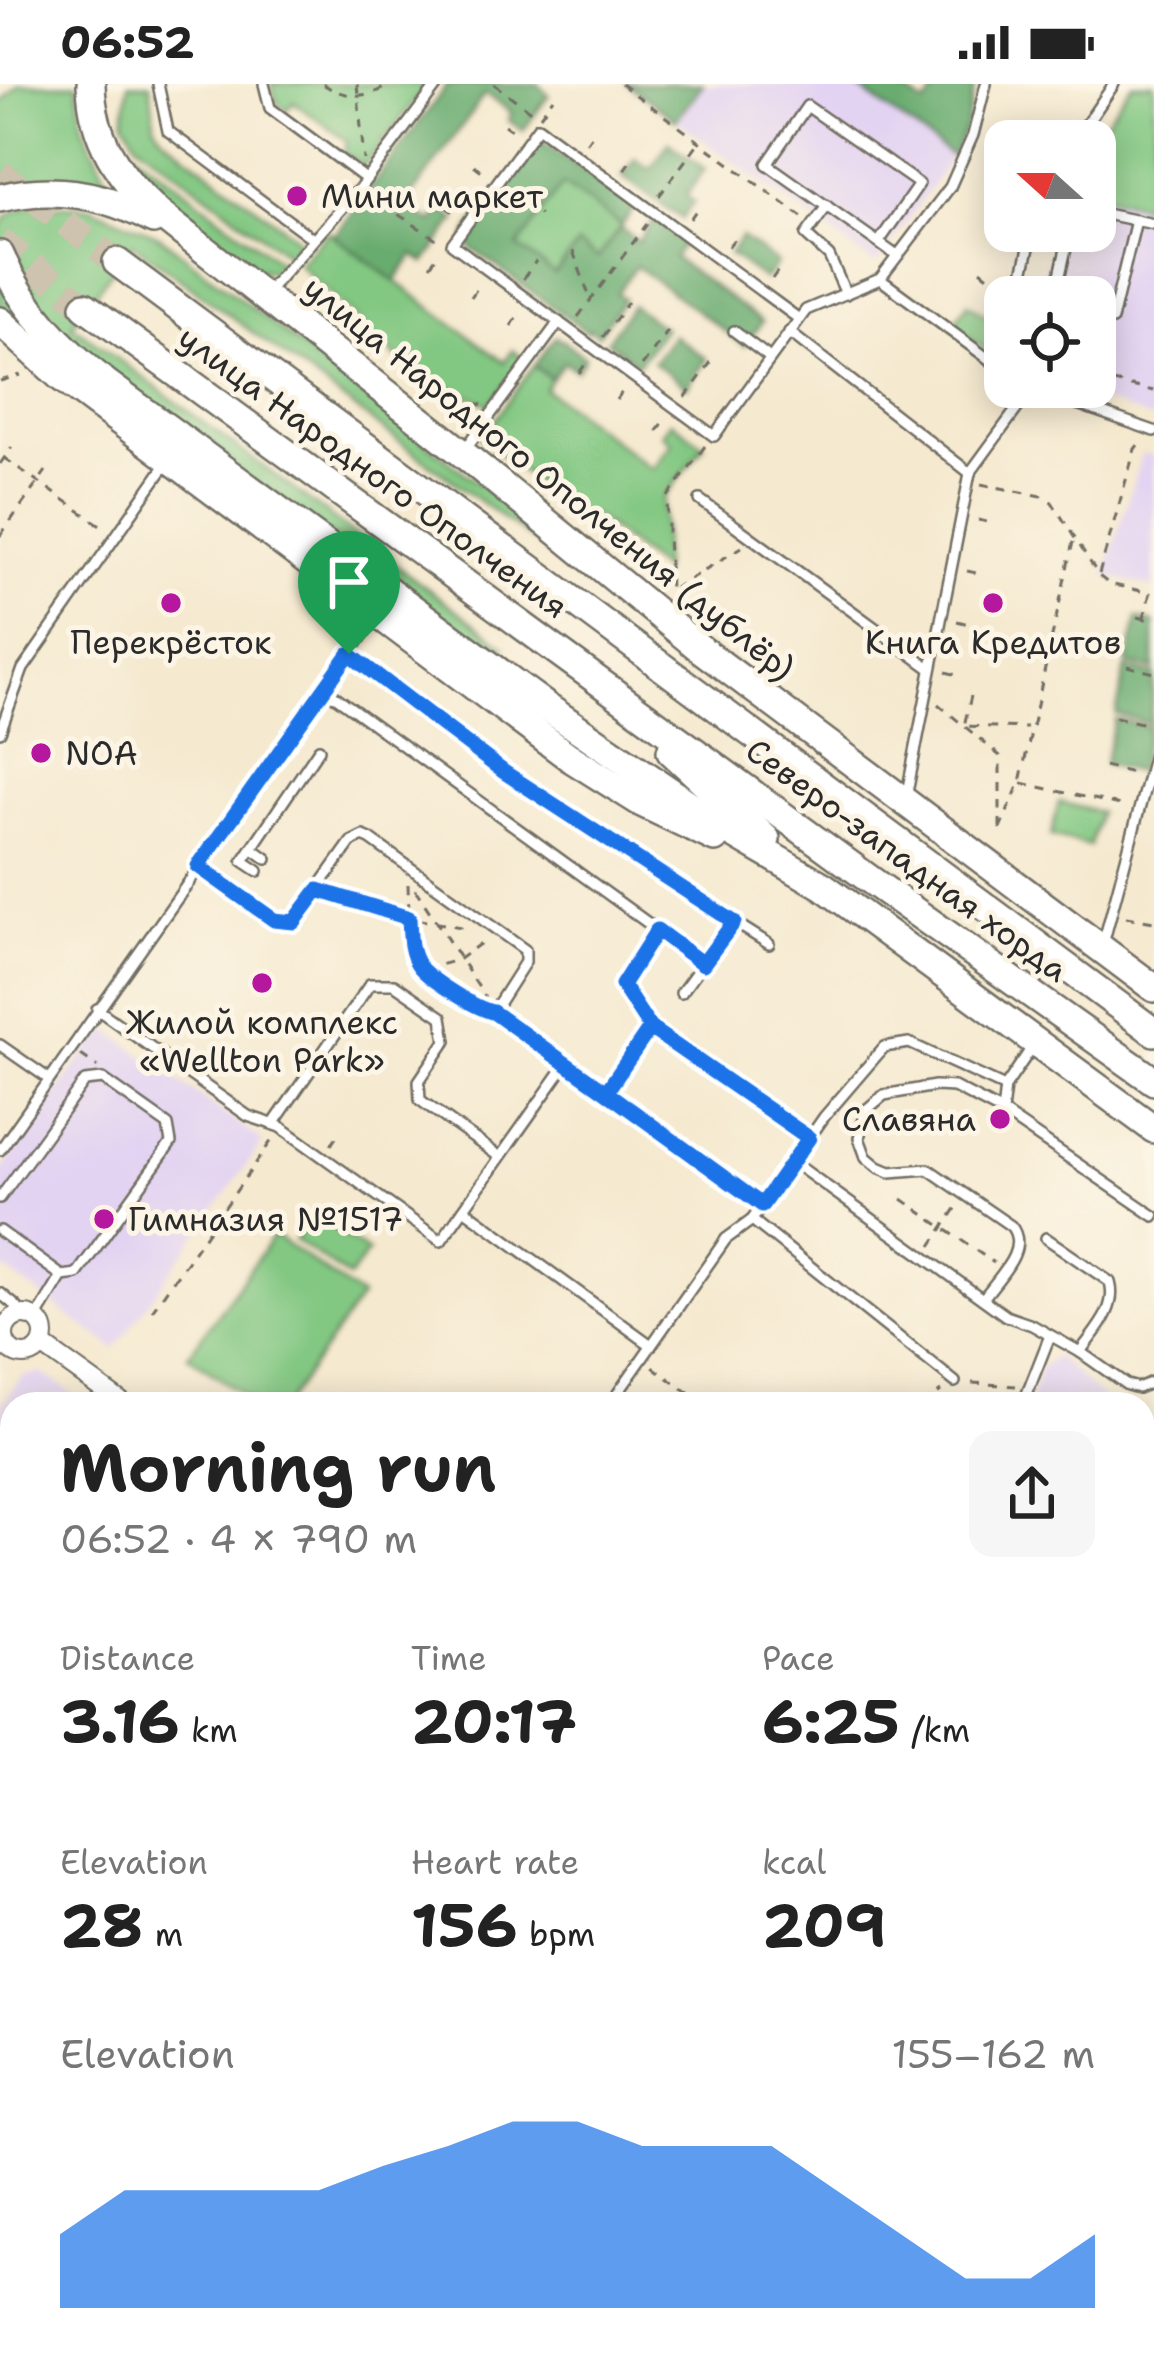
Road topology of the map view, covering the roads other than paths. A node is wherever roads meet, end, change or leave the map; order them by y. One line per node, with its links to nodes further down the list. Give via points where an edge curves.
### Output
1 (91, 84): 20 (main road, via 95,123 116,168)
2 (158, 84): 16 (lane, via 168,131)
3 (264, 84): 8 (lane, via 270,107)
4 (438, 84): 8 (lane)
5 (986, 84): 19 (lane, via 950,188)
6 (1114, 84): 7 (lane)
7 (1089, 120)
8 (362, 184): 16 (lane)
9 (42, 192): 10 (main road); 12 (main road); 20 (main road, via 118,202)
10 (0, 199)
11 (827, 206): 17 (lane); 17 (lane, via 767,164 807,106 920,184); 23 (lane, via 806,235 830,256)
12 (0, 216)
13 (1116, 216): 14 (lane)
14 (1136, 220): 15 (lane); 25 (lane)
15 (1154, 224)
16 (312, 238): 24 (lane)
17 (879, 242): 19 (lane)
18 (0, 256): 43 (main road, via 36,316 76,360)
19 (897, 256): 22 (lane)
20 (217, 261): 24 (main road, улица Народного Ополчения (дублёр))
21 (117, 262): 44 (main road, улица Народного Ополчения)
22 (880, 279): 23 (lane); 33 (lane)
23 (845, 294): 27 (lane)
24 (263, 297): 39 (main road, улица Народного Ополчения (дублёр))
25 (1116, 303)
26 (85, 306): 48 (main road, улица Народного Ополчения)
27 (799, 319): 29 (lane, via 538,128 452,244); 31 (lane)
28 (0, 321): 35 (main road)
29 (559, 322): 34 (lane, via 714,436); 39 (lane)
30 (734, 331): 34 (lane)
31 (789, 332): 34 (lane); 41 (lane)
32 (0, 346): 35 (main road)
33 (984, 356)
34 (770, 358)
35 (62, 378): 40 (main road)
36 (1017, 408): 41 (lane)
37 (1087, 408): 38 (lane)
38 (1152, 431)
39 (462, 453): 51 (main road, улица Народного Ополчения (дублёр))
40 (170, 459): 43 (main road); 49 (lane, via 23,669)
41 (969, 477): 46 (lane)
42 (700, 500): 46 (lane)
43 (390, 608): 45 (lane); 58 (main road)
44 (614, 632): 51 (main road); 68 (main road, Северо-западная хорда)
45 (349, 654): 47 (lane); 59 (lane, via 504,772)
46 (934, 669): 53 (lane)
47 (325, 689): 56 (lane); 60 (lane)
48 (618, 696): 58 (main road, via 724,804); 73 (main road, Северо-западная хорда)
49 (0, 732)
50 (319, 749): 54 (lane)
51 (836, 750): 53 (main road)
52 (1154, 754): 62 (lane)
53 (905, 803): 62 (main road)
54 (252, 848): 55 (lane); 57 (lane, via 243,861)
55 (267, 859)
56 (198, 866): 66 (lane); 71 (lane, via 274,920 294,922 363,836 520,944 526,956 492,1010)
57 (258, 871)
58 (823, 886): 69 (main road)
59 (734, 922): 61 (lane); 63 (lane)
60 (657, 930): 63 (lane); 67 (lane, via 622,985)
61 (769, 944)
62 (1101, 949): 64 (main road)
63 (703, 964): 65 (lane)
64 (1154, 988)
65 (681, 993)
66 (97, 1009): 72 (lane); 77 (lane, via 248,1116)
67 (650, 1028): 75 (lane); 79 (lane)
68 (1154, 1032)
69 (1037, 1041): 74 (lane); 78 (main road)
70 (0, 1045): 72 (lane)
71 (566, 1064): 75 (lane); 81 (lane)
72 (50, 1079): 80 (lane)
73 (1154, 1081)
74 (1005, 1087): 76 (lane); 79 (lane, via 909,1043 891,1043)
75 (606, 1092): 84 (lane)
76 (1002, 1112): 86 (lane); 92 (lane, via 944,1085 884,1095 866,1110 859,1138 878,1167 928,1169 1016,1231 1019,1248)
77 (278, 1125): 81 (lane, via 370,984 394,984 442,1017 446,1041 419,1081 420,1100); 85 (lane, via 441,1241)
78 (1154, 1129)
79 (809, 1138): 82 (lane)
80 (0, 1150)
81 (500, 1157): 85 (lane)
82 (793, 1162): 84 (lane); 92 (lane)
83 (0, 1198): 90 (lane, via 85,1081 103,1079 168,1125 171,1144 77,1274)
84 (762, 1205): 87 (lane)
85 (464, 1209): 95 (lane)
86 (1154, 1216)
87 (752, 1220): 95 (lane, via 726,1239); 100 (lane)
88 (0, 1231): 90 (lane)
89 (1046, 1238): 97 (lane, via 1113,1292)
90 (62, 1276): 93 (lane)
91 (0, 1293): 93 (lane)
92 (983, 1299): 94 (lane)
93 (27, 1317): 96 (street, via 45,1334); 98 (street, via 4,1330)
94 (1049, 1338): 97 (lane); 103 (lane)
95 (651, 1345): 102 (lane)
96 (42, 1346): 98 (street); 101 (street)
97 (1080, 1352): 99 (lane, via 1127,1385)
98 (5, 1356)
99 (1154, 1381)
100 (955, 1382)
101 (107, 1392)
102 (619, 1392)
103 (1026, 1392)

